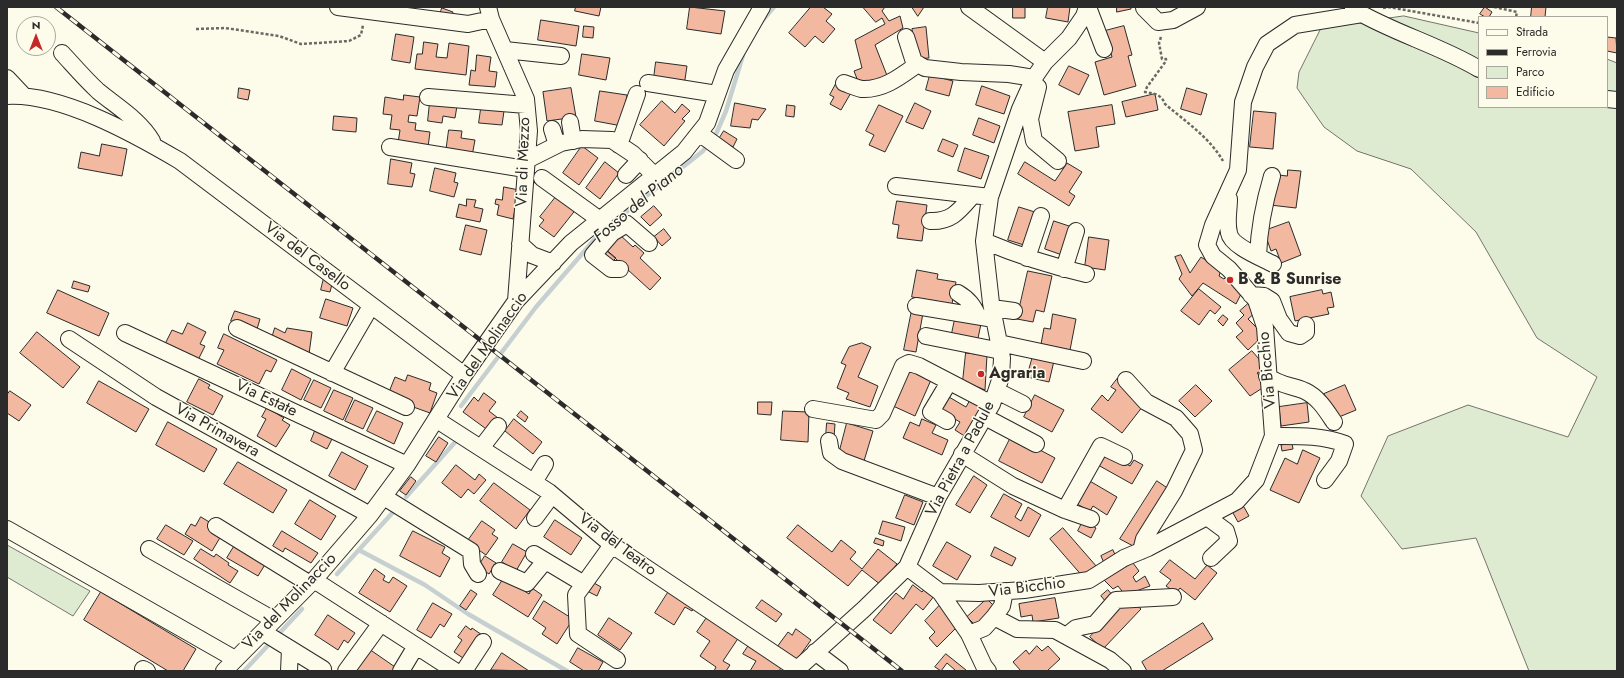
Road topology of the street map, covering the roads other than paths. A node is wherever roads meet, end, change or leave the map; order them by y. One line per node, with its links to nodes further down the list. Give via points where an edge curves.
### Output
1 (338, 7): 7 (street)
2 (762, 7): 22 (street, Via del Molinaccio, via 726,70)
3 (969, 7): 17 (street)
4 (1087, 7): 11 (street); 17 (street, Via Pietra a Padule, via 1069,38)
5 (1144, 7): 6 (street, via 1158,22 1164,22)
6 (1197, 7)
7 (373, 10): 9 (street, via 468,24)
8 (1356, 10): 16 (street); 43 (street, Via Bicchio, via 1294,25 1267,44 1255,67 1243,102 1238,170)
9 (490, 13): 12 (street, Via di Mezzo)
10 (906, 37): 15 (street, via 914,62)
11 (1104, 49)
12 (505, 50): 14 (street); 25 (street, Via di Mezzo, via 526,99)
13 (62, 53): 30 (street, via 97,90 149,135)
14 (561, 56)
15 (918, 64): 17 (street, via 925,68 961,72 1009,74); 20 (street, via 879,88 861,89)
16 (1478, 68)
17 (1040, 70): 36 (street, via 1030,119 1034,141); 45 (street, Via Pietra a Padule, via 1020,109)
18 (7, 78): 23 (street)
19 (648, 83): 22 (street)
20 (844, 83)
21 (636, 94): 32 (street)
22 (717, 94): 28 (street, Via del Molinaccio, via 707,123)
23 (15, 95): 30 (street, via 60,103 107,122)
24 (428, 97): 25 (street)
25 (526, 105): 37 (street, Via di Mezzo, via 529,131)
26 (570, 122): 29 (street)
27 (552, 129): 31 (street)
28 (707, 139): 35 (street); 39 (street, Via del Molinaccio, via 684,152)
29 (573, 140): 31 (street); 32 (street, via 582,139)
30 (152, 145): 63 (street, Via del Casello, via 180,161)
31 (558, 145): 37 (street)
32 (607, 145): 34 (street, via 633,154)
33 (390, 147): 37 (street)
34 (640, 160): 38 (street); 39 (street)
35 (736, 160)
36 (1058, 161)
37 (526, 164): 52 (street, Via di Mezzo)
38 (626, 174)
39 (654, 175): 48 (street, Via del Molinaccio)
40 (1272, 176): 53 (street, via 1259,232)
41 (542, 178): 48 (street)
42 (896, 186): 44 (street)
43 (1230, 186): 53 (street, via 1227,219 1229,235 1242,248); 61 (street, Via Bicchio, via 1206,245 1213,256 1229,269)
44 (973, 195): 45 (street); 47 (street, via 957,213 942,222)
45 (990, 197): 50 (street, Via Pietra a Padule)
46 (1041, 216): 54 (street)
47 (930, 221)
48 (606, 227): 51 (street, via 627,224); 55 (street, Via del Molinaccio, via 571,243); 57 (street, via 593,255 611,269)
49 (1076, 231): 58 (street)
50 (984, 241): 54 (street); 66 (street, Via Pietra a Padule)
51 (649, 243)
52 (520, 244): 55 (street, via 532,255); 62 (street, Via di Mezzo)
53 (1258, 256): 56 (street)
54 (1027, 258): 58 (street)
55 (553, 263): 62 (street, Via del Molinaccio)
56 (1273, 264)
57 (620, 269)
58 (1064, 269): 59 (street)
59 (1086, 274)
60 (958, 293): 67 (street, via 970,301)
61 (1252, 295): 68 (street, via 1264,296 1272,301 1289,333 1300,336 1306,332); 77 (street, Via Bicchio, via 1265,327)
62 (516, 301): 76 (street, Via del Molinaccio)
63 (371, 306): 75 (street); 76 (street, Via del Casello)
64 (916, 306): 67 (street)
65 (1014, 311): 66 (street)
66 (993, 313): 67 (street); 73 (street, Via Pietra a Padule)
67 (978, 316)
68 (1306, 325)
69 (237, 328): 75 (street)
70 (124, 332): 95 (street, Via Estate)
71 (926, 336): 73 (street)
72 (69, 339): 102 (street, Via Primavera, via 156,397)
73 (1000, 347): 74 (street); 80 (street, Via Pietra a Padule, via 1001,377)
74 (1083, 361)
75 (332, 372): 82 (street)
76 (464, 375): 84 (street, Via del Molinaccio)
77 (1268, 376): 86 (street, via 1276,382 1315,397); 88 (street, Via Bicchio)
78 (1126, 380): 110 (street, via 1146,402 1176,418 1190,434 1194,450 1174,490 1144,539)
79 (948, 382): 80 (street); 83 (street, via 909,363 903,366 882,414 876,420); 85 (street, via 931,412)
80 (991, 404): 81 (street); 90 (street); 92 (street, Via Pietra a Padule)
81 (1024, 404)
82 (406, 407)
83 (813, 409)
84 (437, 420): 91 (street, Via del Teatro); 95 (street, Via del Molinaccio)
85 (947, 421)
86 (1334, 422)
87 (498, 426): 91 (street)
88 (1273, 436): 96 (street, via 1304,436 1345,444 1339,461); 103 (street, Via Bicchio, via 1256,480 1237,501)
89 (829, 441): 100 (street, via 831,453 842,461)
90 (1036, 444)
91 (481, 448): 97 (street, Via del Teatro)
92 (962, 454): 100 (street, Via Pietra a Padule); 101 (street, via 1013,486)
93 (1124, 456): 101 (street, via 1101,446)
94 (545, 464): 97 (street)
95 (408, 465): 99 (street, Via del Molinaccio)
96 (1325, 480)
97 (534, 482): 98 (street, Via del Teatro)
98 (552, 495): 104 (street); 108 (street, Via del Teatro)
99 (384, 497): 102 (street, Via del Molinaccio); 114 (street, via 471,550 472,564)
100 (938, 497): 112 (street, Via Pietra a Padule)
101 (1065, 510): 105 (street)
102 (370, 515): 115 (street, Via del Molinaccio)
103 (1207, 517): 110 (street, Via Bicchio); 111 (street, via 1226,530 1229,541)
104 (535, 518)
105 (1091, 519)
106 (216, 526): 115 (street)
107 (7, 529): 130 (street)
108 (612, 545): 116 (street); 133 (street, Via del Teatro)
109 (149, 549): 121 (street)
110 (1141, 551): 117 (street, Via Bicchio, via 1124,558 1089,580)
111 (1211, 558)
112 (907, 567): 118 (street); 129 (street, Via Pietra a Padule)
113 (500, 571): 116 (street, via 527,583 540,557)
114 (478, 574)
115 (312, 582): 121 (street, Via del Molinaccio); 122 (street)
116 (584, 584): 131 (street, via 576,594 578,634)
117 (1005, 591): 118 (street, Via Bicchio); 120 (street, via 1002,606)
118 (940, 592): 123 (street)
119 (1173, 597): 125 (street, via 1116,600 1095,624 1076,628)
120 (994, 617): 123 (street, via 984,628); 125 (street, via 1017,629 1055,630)
121 (274, 620): 124 (street, Via del Molinaccio)
122 (382, 623): 127 (street); 136 (street)
123 (969, 634): 141 (street)
124 (269, 636): 128 (street); 130 (street, Via del Molinaccio)
125 (1066, 636): 142 (street, via 1110,660)
126 (483, 642): 139 (street)
127 (416, 646): 137 (street); 138 (street)
128 (290, 649): 132 (street); 135 (street)
129 (815, 652): 133 (street, Via Pietra a Padule); 140 (street)
130 (235, 659): 134 (street, Via del Molinaccio)
131 (617, 660)
132 (323, 670)
133 (796, 670)
134 (224, 671)
135 (289, 671)
136 (346, 671)
137 (401, 671)
138 (455, 671)
139 (464, 671)
140 (840, 671)
141 (988, 671)
142 (1123, 671)

